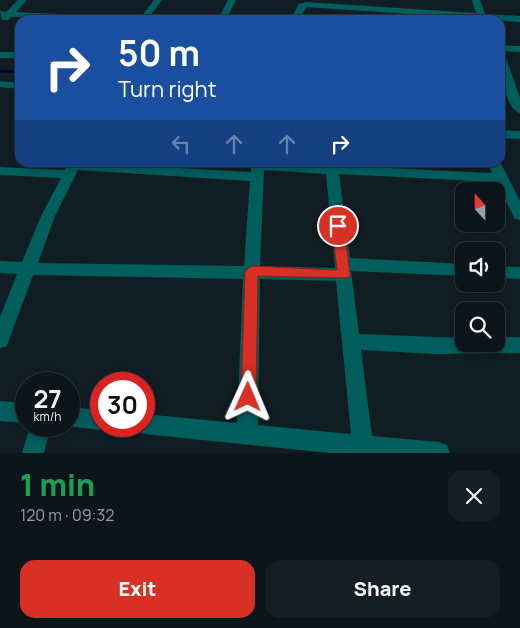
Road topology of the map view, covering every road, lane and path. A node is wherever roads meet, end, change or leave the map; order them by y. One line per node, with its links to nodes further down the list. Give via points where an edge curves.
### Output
1 (23, 0): 5 (street)
2 (158, 0): 7 (street)
3 (232, 0): 8 (street)
4 (476, 0): 11 (street)
5 (4, 14): 6 (street); 14 (street)
6 (24, 15)
7 (147, 15)
8 (224, 15)
9 (297, 15): 10 (street, via 306,4)
10 (444, 15)
11 (481, 15)
12 (505, 19): 13 (street)
13 (520, 19)
14 (0, 23)
15 (505, 48): 16 (street)
16 (520, 49)
17 (0, 55): 18 (street)
18 (15, 55)
19 (505, 68): 22 (street)
20 (0, 84): 21 (street)
21 (15, 86)
22 (517, 99): 23 (street)
23 (520, 110)
24 (505, 134): 25 (street)
25 (520, 135)
26 (496, 167): 31 (street)
27 (73, 168): 28 (street); 30 (street); 34 (street, via 48,216)
28 (258, 169): 29 (street); 37 (street)
29 (332, 170): 31 (street); 35 (street)
30 (0, 171)
31 (501, 178): 32 (street)
32 (519, 212)
33 (0, 267): 34 (street)
34 (28, 268): 37 (street); 40 (street)
35 (343, 269): 36 (street); 37 (street); 41 (street)
36 (455, 270)
37 (252, 271): 46 (street)
38 (505, 272): 39 (street)
39 (520, 273)
40 (0, 340)
41 (350, 341): 42 (street, via 434,346); 48 (street)
42 (520, 345)
43 (0, 411): 44 (street)
44 (15, 412)
45 (155, 425): 46 (street)
46 (247, 433): 48 (street)
47 (38, 437): 49 (street)
48 (363, 447): 50 (street)
49 (33, 453)
50 (439, 453)

